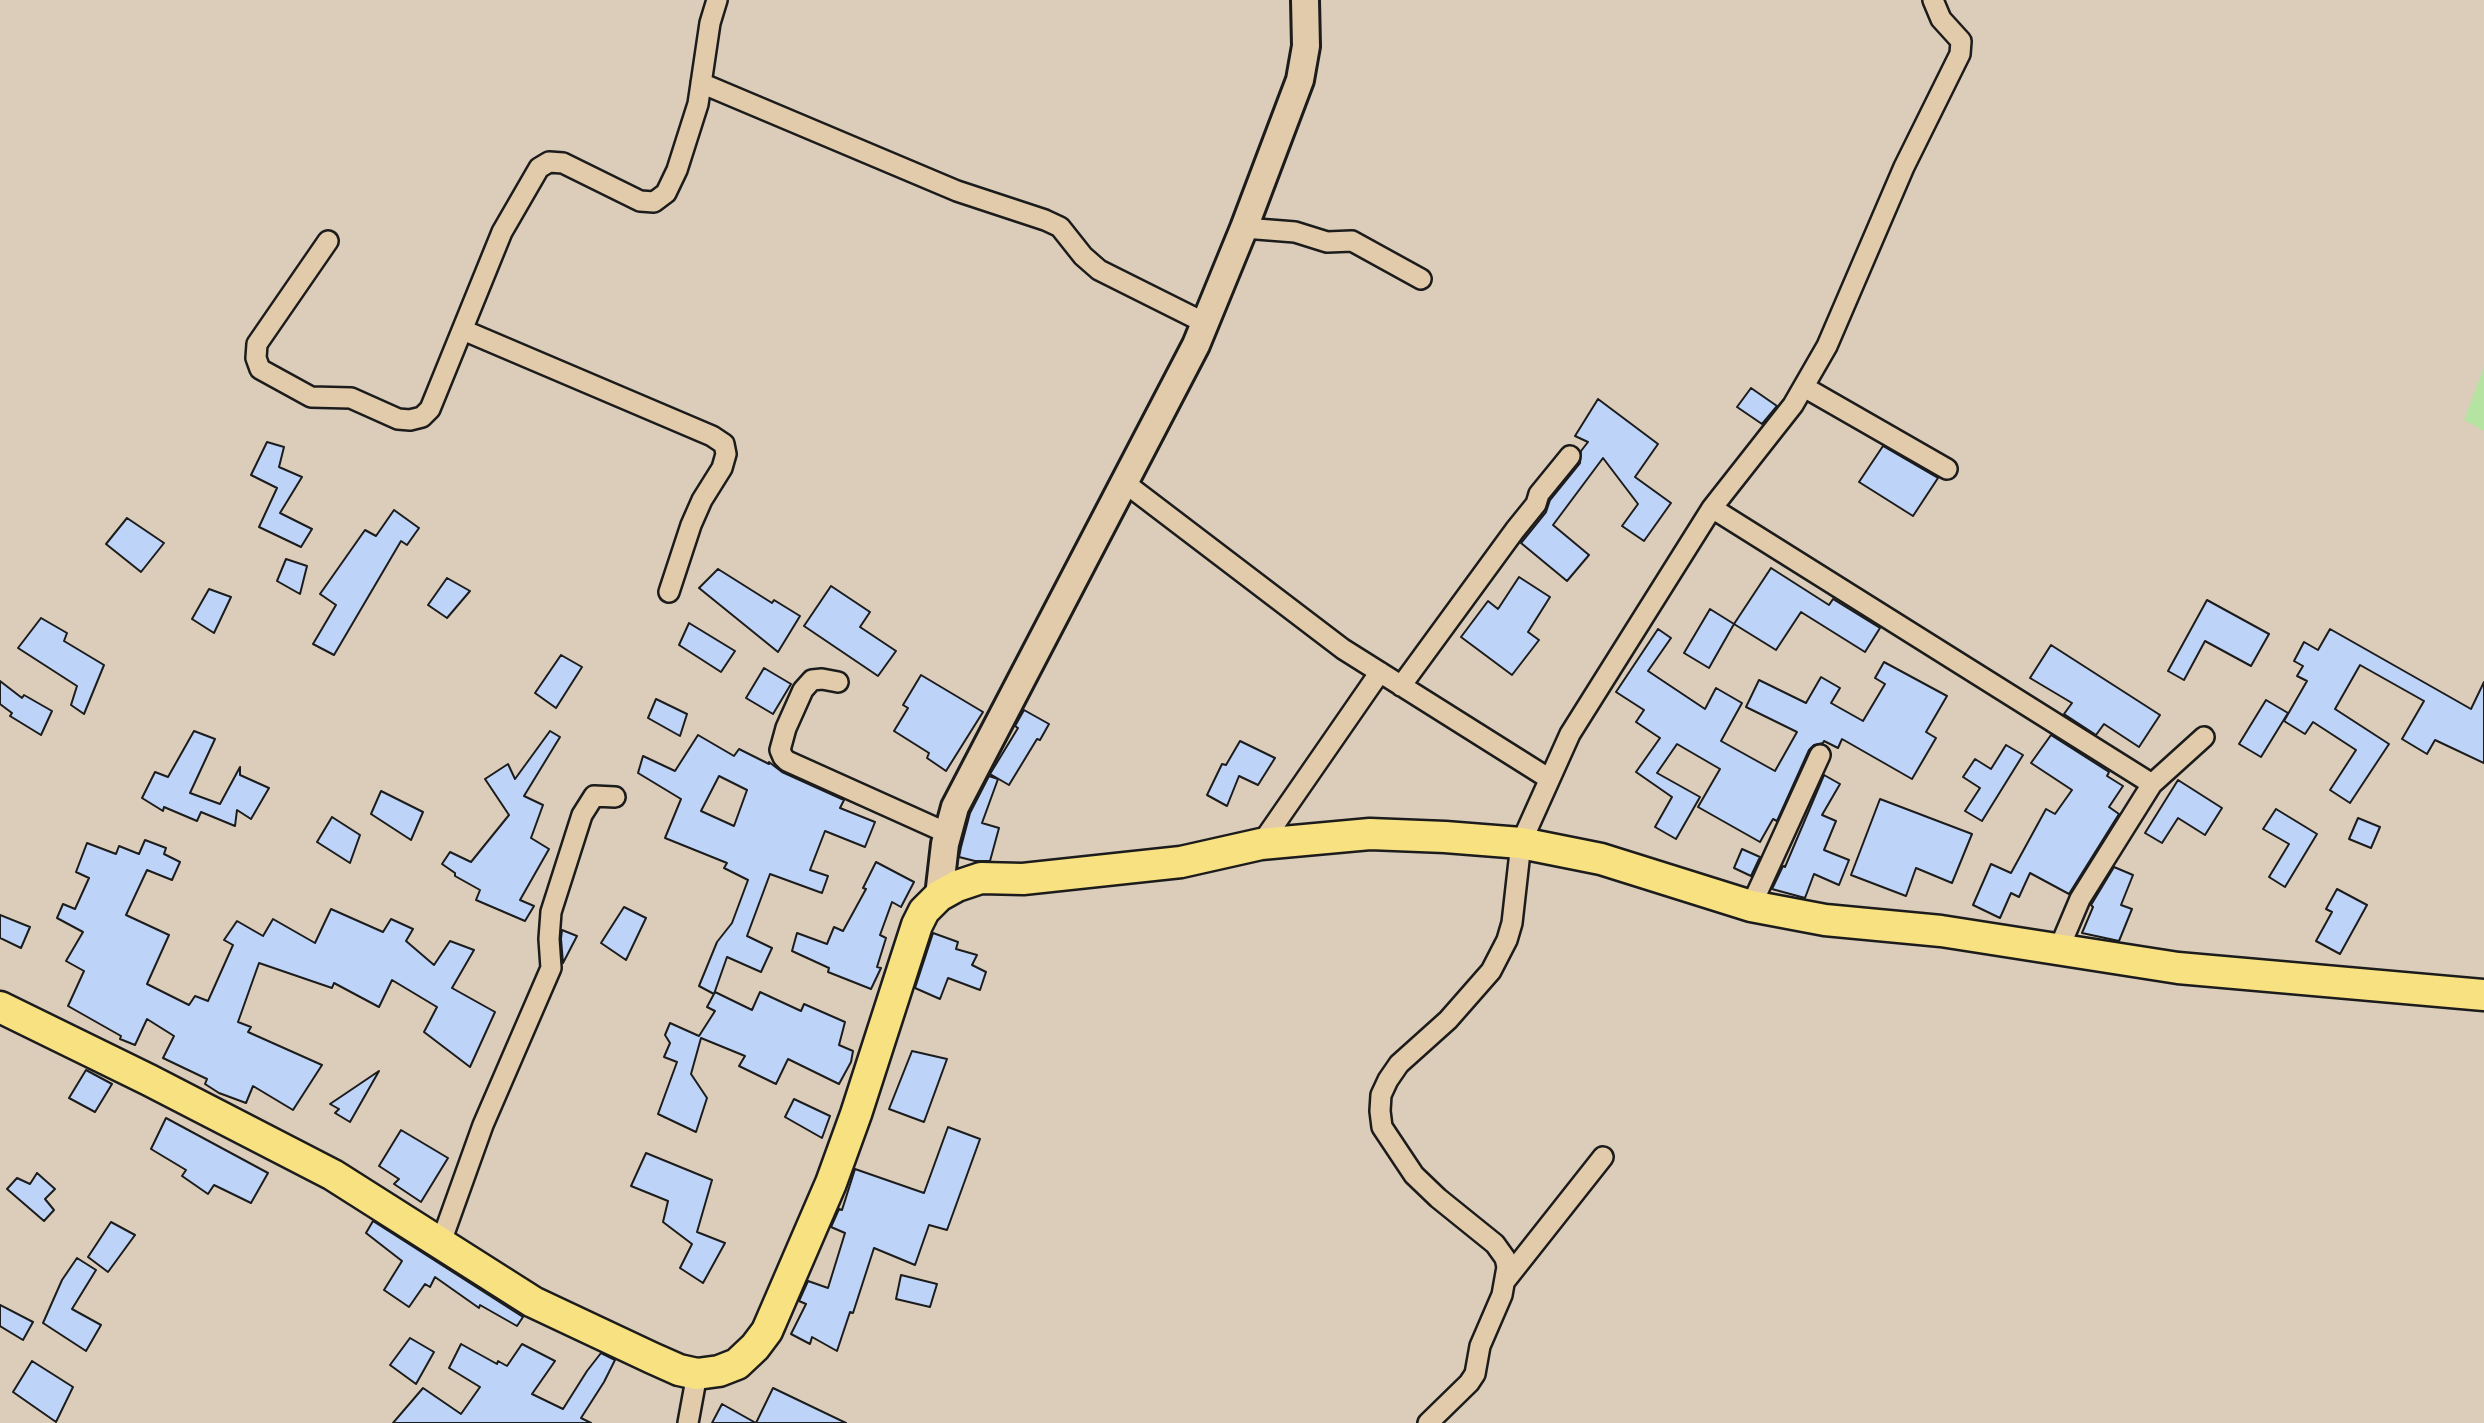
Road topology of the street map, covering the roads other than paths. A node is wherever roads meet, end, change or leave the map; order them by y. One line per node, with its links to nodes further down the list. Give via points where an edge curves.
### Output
1 (717, 0): 4 (street, via 709,23)
2 (1305, 0): 5 (street, via 1306,46 1300,80)
3 (1933, 0): 10 (street, via 1941,19 1961,41 1960,54)
4 (701, 83): 8 (street, via 957,191 1060,227 1099,270); 9 (street, via 677,170 666,193 654,202 640,201 563,163 549,162 539,168 502,232)
5 (1244, 229): 7 (street, via 1295,232 1327,242 1352,241); 8 (street)
6 (328, 241): 9 (street, via 257,344 260,369 311,397 351,398 410,420 430,409)
7 (1421, 279)
8 (1205, 323): 13 (street)
9 (463, 330): 15 (street, via 724,444 722,468 691,525)
10 (1804, 387): 12 (street); 14 (street)
11 (1570, 456): 18 (street)
12 (1947, 469)
13 (1125, 483): 16 (street, via 1343,649); 24 (street, via 955,807)
14 (1712, 508): 21 (street, via 1570,734); 22 (street)
15 (669, 592)
16 (1380, 672): 18 (street); 26 (street)
17 (838, 682): 24 (street, via 812,680 803,690 786,728 780,750 783,757)
18 (1401, 686): 21 (street)
19 (2204, 737): 22 (street)
20 (1820, 755): 28 (street)
21 (1548, 778): 25 (street)
22 (2152, 784): 29 (street, via 2080,899)
23 (615, 797): 33 (street, via 594,796 582,815 551,912 551,968 483,1125)
24 (947, 834): 27 (street)
25 (1521, 843): 26 (main road, via 1370,834); 28 (main road, via 1601,859); 34 (street, via 1512,923 1500,956 1461,1006 1399,1064 1381,1095 1380,1111 1382,1127 1414,1175 1505,1258)
26 (1261, 844): 27 (main road, via 1181,862 1023,879 981,878)
27 (939, 895): 35 (main road, via 917,925 831,1183 767,1331 737,1364)
28 (1751, 906): 29 (main road)
29 (2058, 951): 30 (main road, via 2178,968)
30 (2484, 995)
31 (0, 1007): 33 (main road, via 333,1175)
32 (1603, 1157): 34 (street)
33 (441, 1242): 35 (main road, via 533,1302 652,1359)
34 (1505, 1281): 37 (street, via 1479,1346 1475,1374)
35 (697, 1374): 36 (street)
36 (688, 1423)
37 (1428, 1423)

